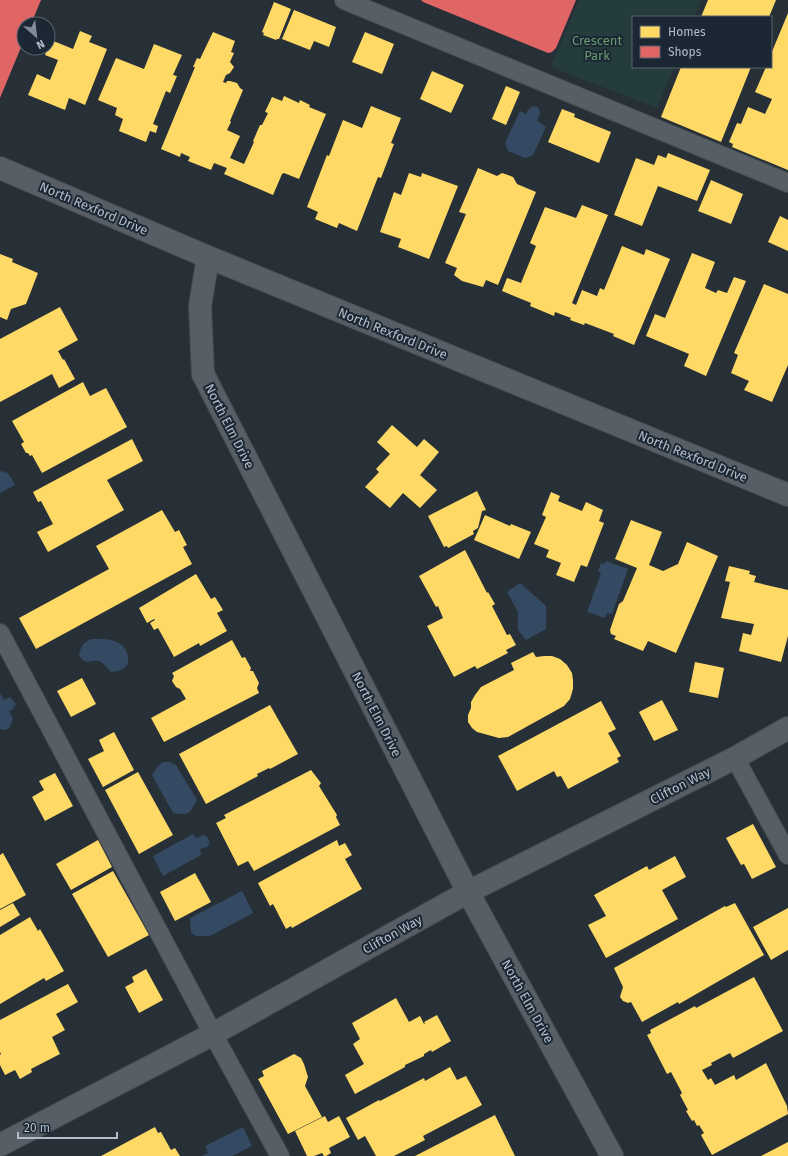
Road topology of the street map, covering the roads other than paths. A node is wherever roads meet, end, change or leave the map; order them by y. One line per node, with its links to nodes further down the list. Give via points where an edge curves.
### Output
1 (344, 0): 3 (lane)
2 (0, 168): 4 (street, North Rexford Drive)
3 (788, 183)
4 (208, 257): 5 (street, North Rexford Drive); 10 (street, North Elm Drive, via 200,306 203,374)
5 (788, 495)
6 (0, 633): 11 (lane)
7 (788, 728): 8 (street, Clifton Way)
8 (735, 758): 9 (lane); 10 (street, Clifton Way)
9 (788, 855)
10 (468, 892): 11 (street, Clifton Way); 14 (street, North Elm Drive)
11 (213, 1034): 12 (street, Clifton Way); 13 (lane)
12 (0, 1145)
13 (280, 1156)
14 (612, 1156)

